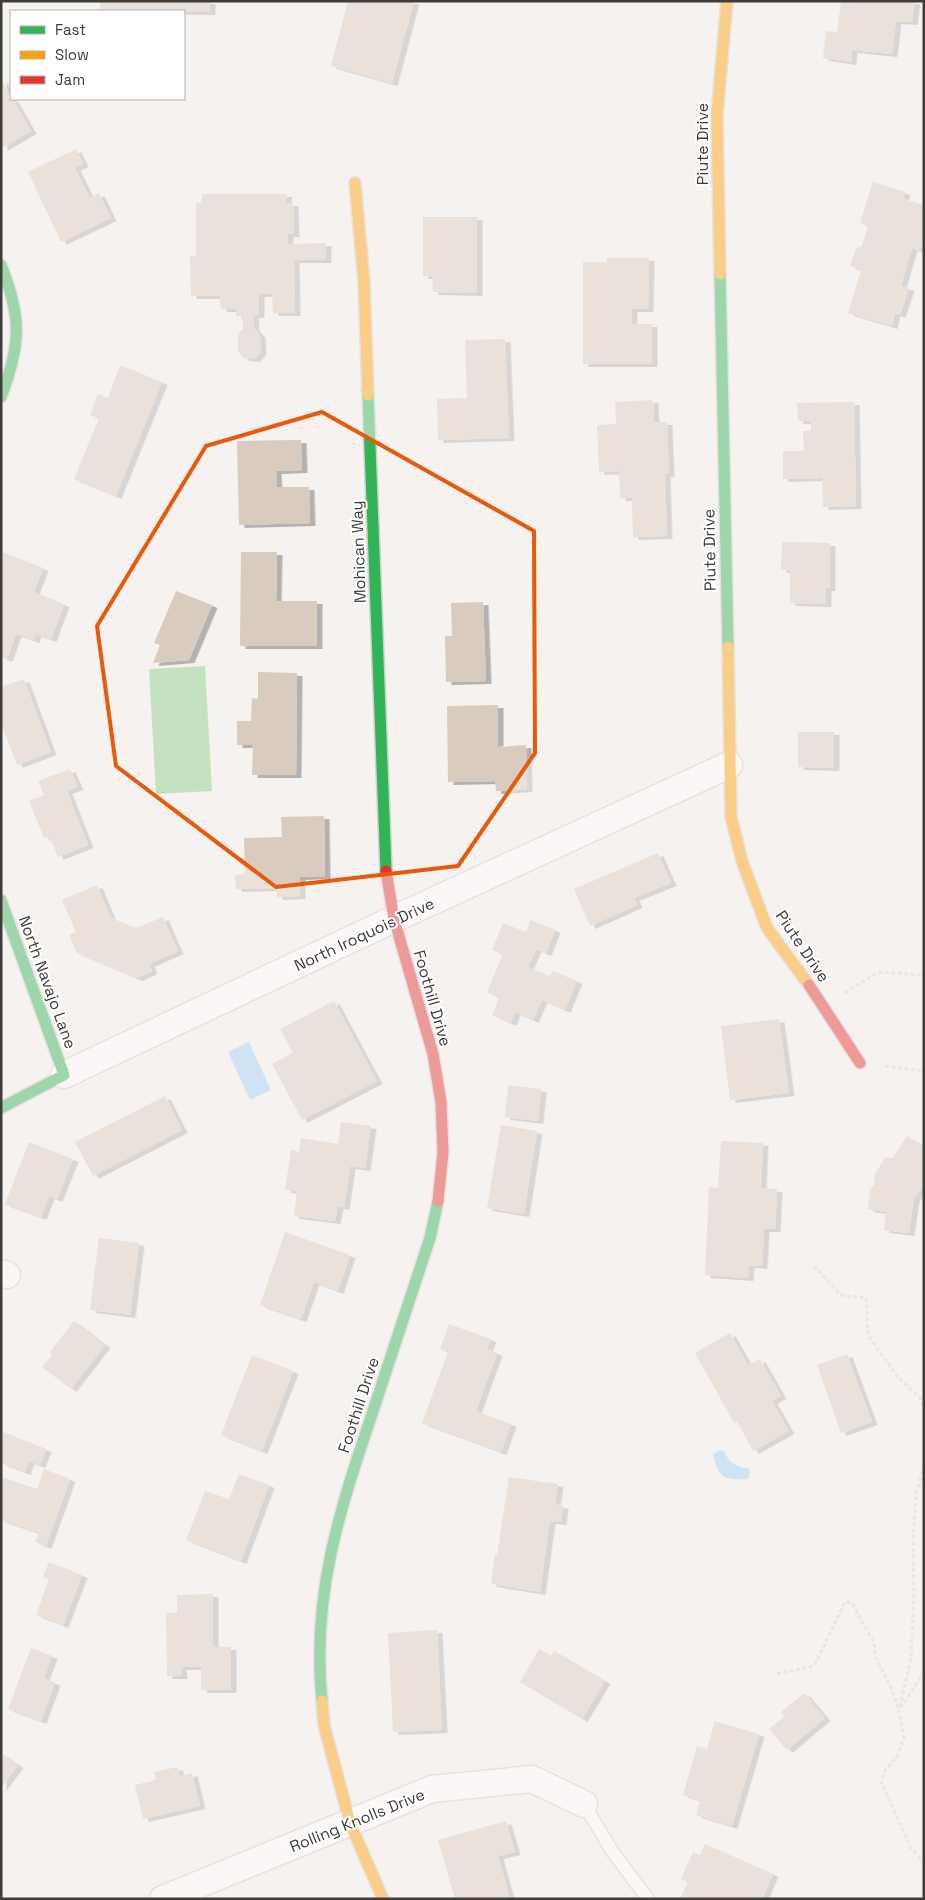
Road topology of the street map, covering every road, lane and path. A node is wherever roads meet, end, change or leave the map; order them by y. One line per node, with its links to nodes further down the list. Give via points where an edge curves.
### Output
1 (727, 1): 5 (street, Piute Drive, via 717,115)
2 (355, 183): 7 (street, Mohican Way, via 364,282 385,863)
3 (1, 265): 4 (street, via 12,289 17,343 12,370)
4 (1, 397)
5 (729, 765): 7 (street, North Iroquois Drive); 9 (street, Piute Drive, via 731,817 742,861 768,928)
6 (1, 900): 12 (street, North Navajo Lane)
7 (394, 919): 12 (street, North Iroquois Drive); 21 (street, Foothill Drive, via 433,1054 441,1102 443,1152 430,1238 342,1504 324,1583 319,1637 324,1725)
8 (924, 975): 9 (path, via 875,974)
9 (824, 1006): 10 (street, Piute Drive)
10 (860, 1063): 11 (path)
11 (924, 1071)
12 (64, 1075): 13 (street, North Iroquois Drive)
13 (1, 1108)
14 (814, 1266): 15 (path, via 841,1295 866,1298 868,1335)
15 (924, 1407)
16 (924, 1465): 19 (path, via 916,1494 911,1658)
17 (924, 1672): 19 (path)
18 (777, 1674): 19 (path, via 814,1666 845,1602 852,1604 874,1643 875,1655)
19 (899, 1710): 22 (path, via 904,1737 898,1758 886,1769 881,1781 911,1848)
20 (584, 1804): 21 (street, Rolling Knolls Drive, via 532,1780 432,1789); 25 (lane, via 612,1851)
21 (350, 1823): 23 (street, Rolling Knolls Drive); 24 (street, Foothill Drive)
22 (924, 1863)
23 (164, 1899)
24 (383, 1899)
25 (648, 1899)

